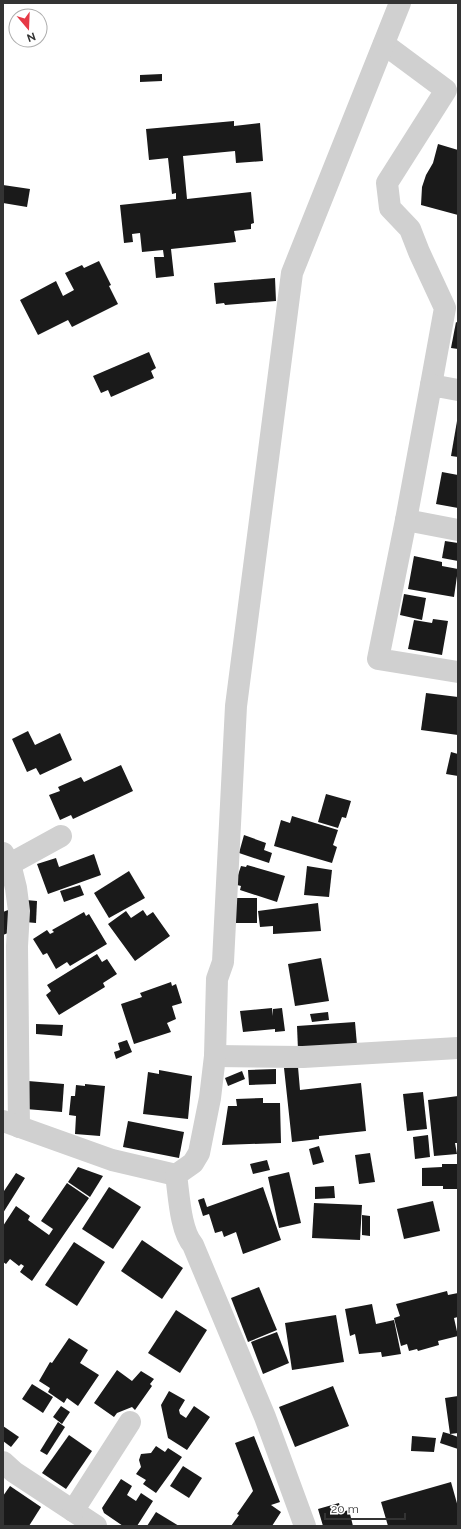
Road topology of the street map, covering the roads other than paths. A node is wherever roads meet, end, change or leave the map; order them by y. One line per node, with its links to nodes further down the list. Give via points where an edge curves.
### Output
1 (400, 3): 2 (street)
2 (384, 44): 3 (street, via 446,90 387,183 390,208 410,229 418,252 445,308); 11 (street, via 292,273 236,706 223,962 217,979)
3 (431, 385): 4 (street); 5 (street)
4 (458, 390)
5 (406, 520): 6 (street); 7 (street, via 378,659)
6 (458, 530)
7 (458, 672)
8 (61, 836): 9 (street)
9 (7, 859): 12 (street, via 16,888 19,911)
10 (458, 1048): 11 (street, via 303,1058)
11 (215, 1056): 13 (street, via 199,1153 192,1163)
12 (11, 1124): 13 (street, via 112,1160)
13 (176, 1175): 17 (street, via 189,1240 193,1244 265,1417)
14 (130, 1422): 16 (street)
15 (3, 1462): 16 (street)
16 (73, 1511): 18 (street)
17 (299, 1522)
18 (96, 1526)

